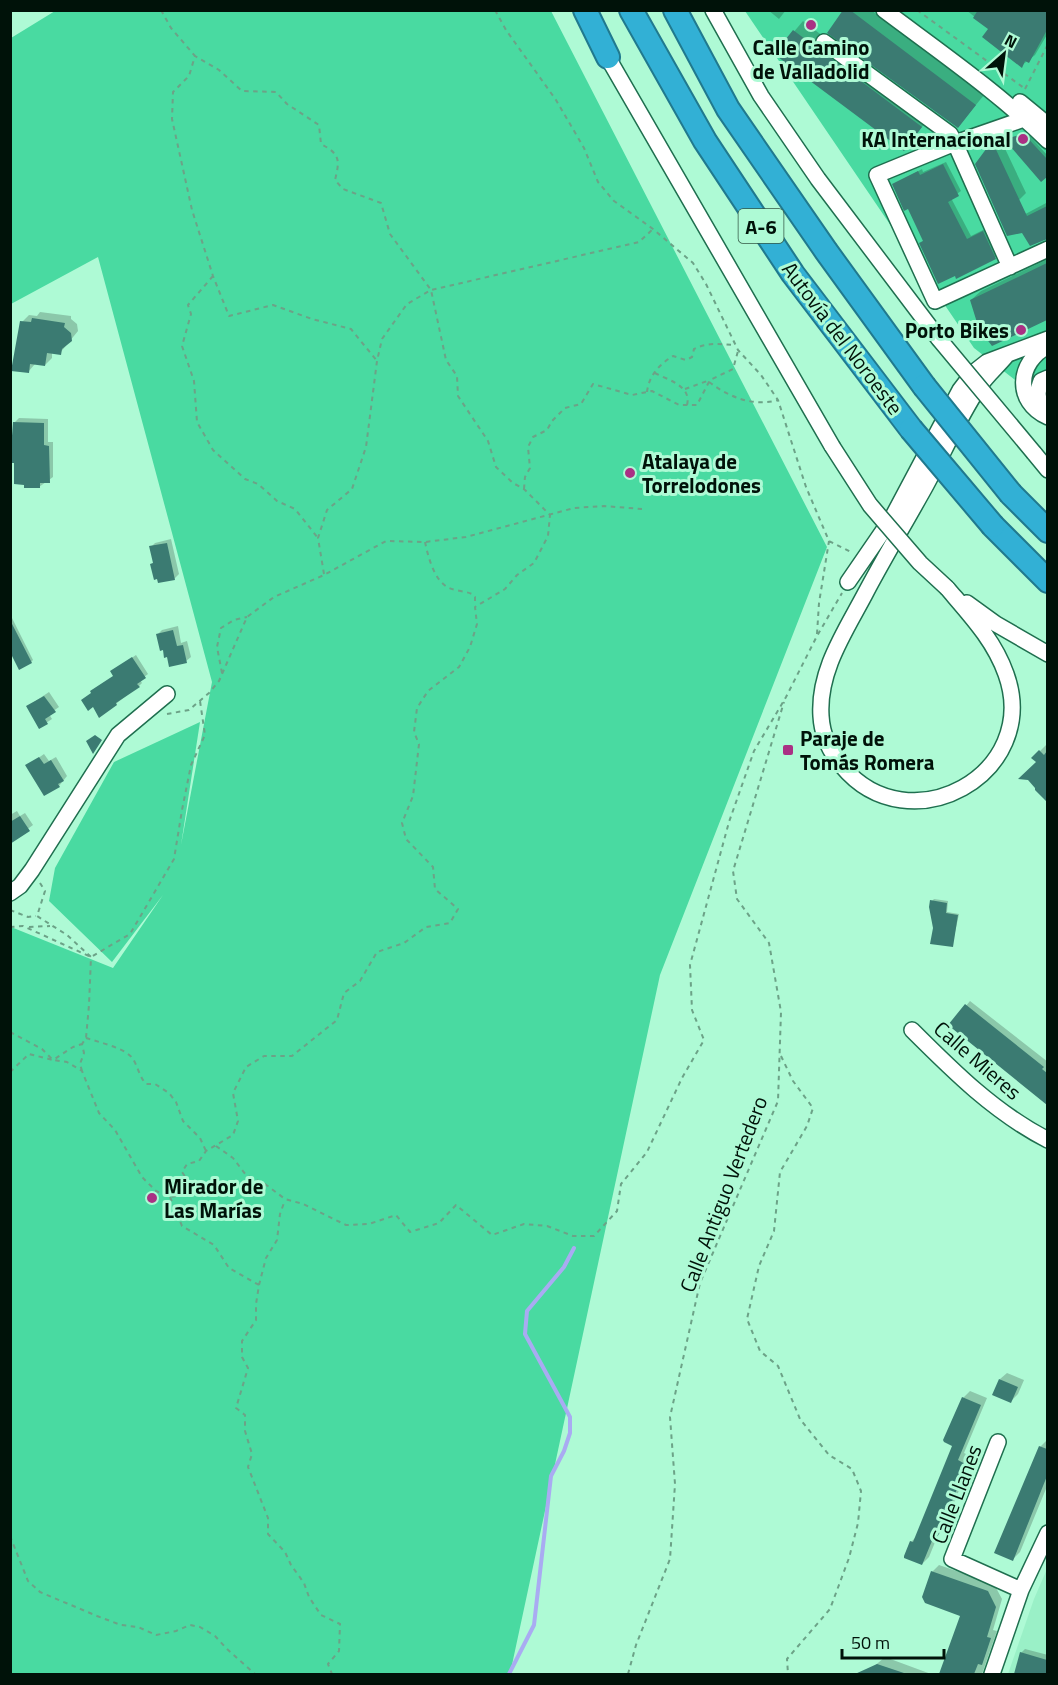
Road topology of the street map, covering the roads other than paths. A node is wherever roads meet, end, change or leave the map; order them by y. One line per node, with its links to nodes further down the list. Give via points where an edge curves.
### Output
1 (579, 10): 9 (street)
2 (585, 10): 9 (highway)
3 (631, 10): 23 (highway, Autovía del Noroeste / A-6, bridge, via 705,141 793,274 911,429 993,526)
4 (675, 10): 22 (highway, Autovía del Noroeste / A-6, bridge, via 728,109 826,251 924,386 1011,494)
5 (713, 10): 21 (street, bridge, via 761,96 818,179 939,339)
6 (884, 10): 10 (street)
7 (900, 10): 11 (street)
8 (824, 42): 13 (street, via 950,134)
9 (608, 57): 25 (street, bridge, via 832,446 878,514)
10 (1024, 119): 12 (street); 13 (street)
11 (1047, 124)
12 (1047, 141)
13 (955, 143): 15 (street); 15 (street, via 878,175 935,301)
14 (1047, 249): 15 (street)
15 (1010, 267)
16 (1047, 339): 18 (street)
17 (1047, 346): 20 (street, via 1027,367 1023,389 1035,412)
18 (1006, 356): 24 (street, via 979,367 960,390 892,518); 25 (street, via 970,401 834,651 823,688 823,730 836,759 861,784 893,799 924,802 970,785 998,754 1010,726 1012,705 1007,675 982,630)
19 (1047, 378): 20 (street, via 1041,381 1037,392)
20 (1047, 416)
21 (1047, 470)
22 (1047, 531)
23 (1047, 581)
24 (848, 582)
25 (947, 588): 26 (street, via 996,624)
26 (1047, 654)
27 (167, 694): 28 (street, via 118,735 32,870)
28 (10, 893)
29 (912, 1030): 30 (street, Calle Mieres, via 960,1078)
30 (1047, 1140)
31 (998, 1442): 33 (street, Calle Llanes, via 952,1558)
32 (1047, 1533): 33 (street)
33 (1021, 1590): 34 (street)
34 (992, 1674)

